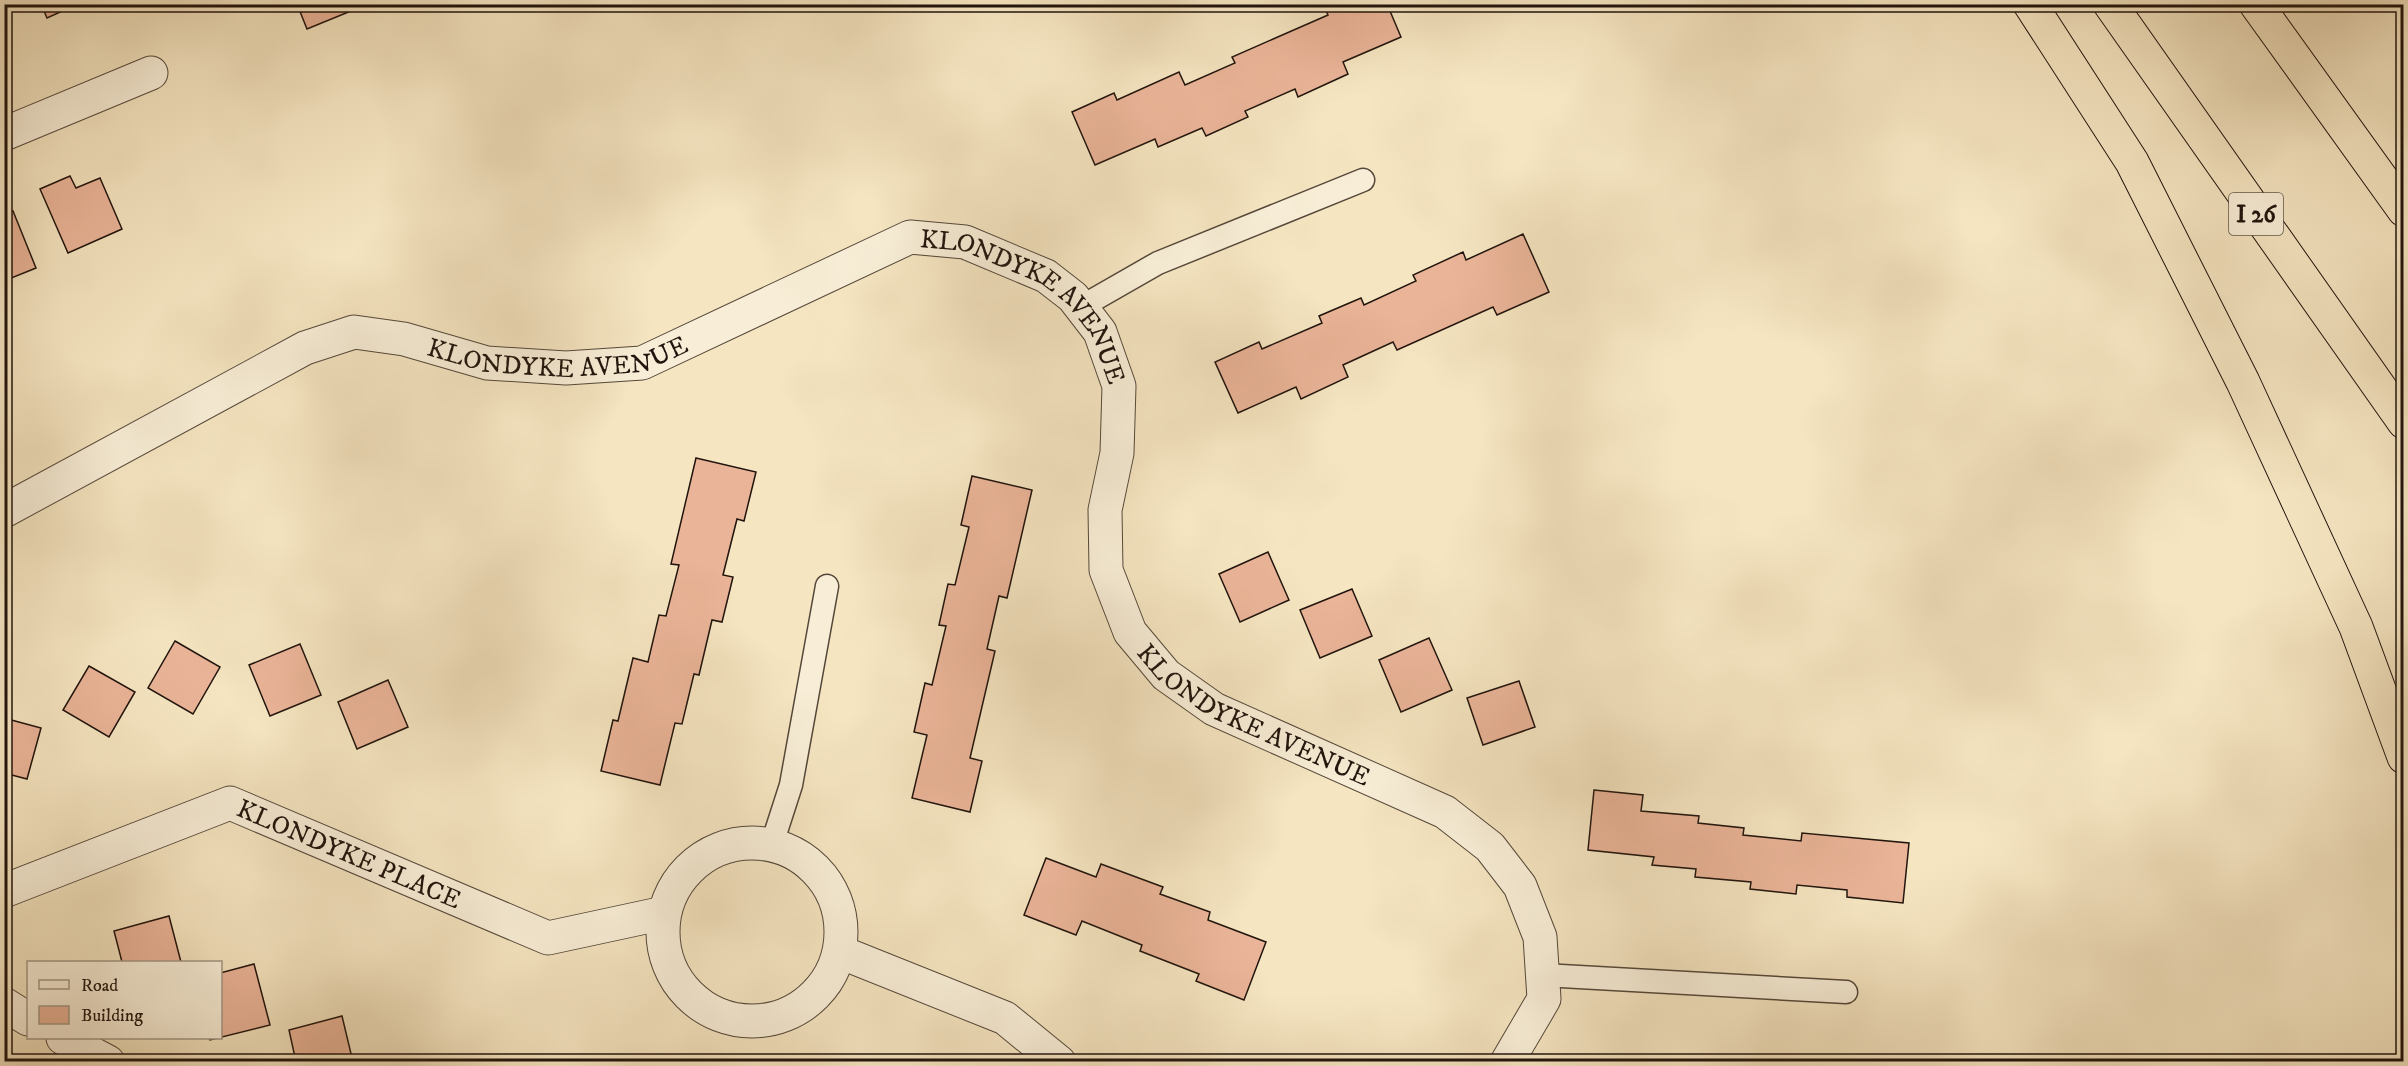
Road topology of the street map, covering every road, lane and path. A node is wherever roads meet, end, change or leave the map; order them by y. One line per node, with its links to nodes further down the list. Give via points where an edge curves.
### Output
1 (2030, 4): 12 (highway, via 2132,162 2243,382 2356,627)
2 (2110, 4): 9 (highway, I 26)
3 (2256, 4): 7 (highway)
4 (151, 73): 5 (street)
5 (4, 134)
6 (1363, 180): 8 (lane, via 1158,263)
7 (2403, 210)
8 (1081, 308): 10 (street, KLONDYKE AVENUE, via 1046,276 1019,263 965,242 910,237 642,363 566,368 487,363 404,339 354,332 305,348); 17 (street, KLONDYKE AVENUE, via 1100,332 1119,386 1117,453 1106,510 1106,570 1130,632 1166,675 1214,709 1445,812 1490,848 1520,886 1540,937)
9 (2403, 422)
10 (4, 511)
11 (827, 586): 13 (lane, via 791,785)
12 (2403, 757)
13 (772, 844): 15 (street, via 737,843 704,856 679,880); 16 (street, via 804,858 828,884 841,917)
14 (4, 891): 15 (street, KLONDYKE PLACE, via 230,803 549,938)
15 (664, 913): 16 (street, via 663,948 676,981 700,1006 732,1021 767,1021 800,1008 826,984)
16 (840, 952): 23 (street, via 1005,1018)
17 (1542, 975): 18 (lane); 24 (street, KLONDYKE AVENUE, via 1544,999)
18 (1846, 992)
19 (4, 1004): 20 (street)
20 (27, 1018)
21 (65, 1039): 22 (street)
22 (108, 1062)
23 (1059, 1062)
24 (1507, 1062)

